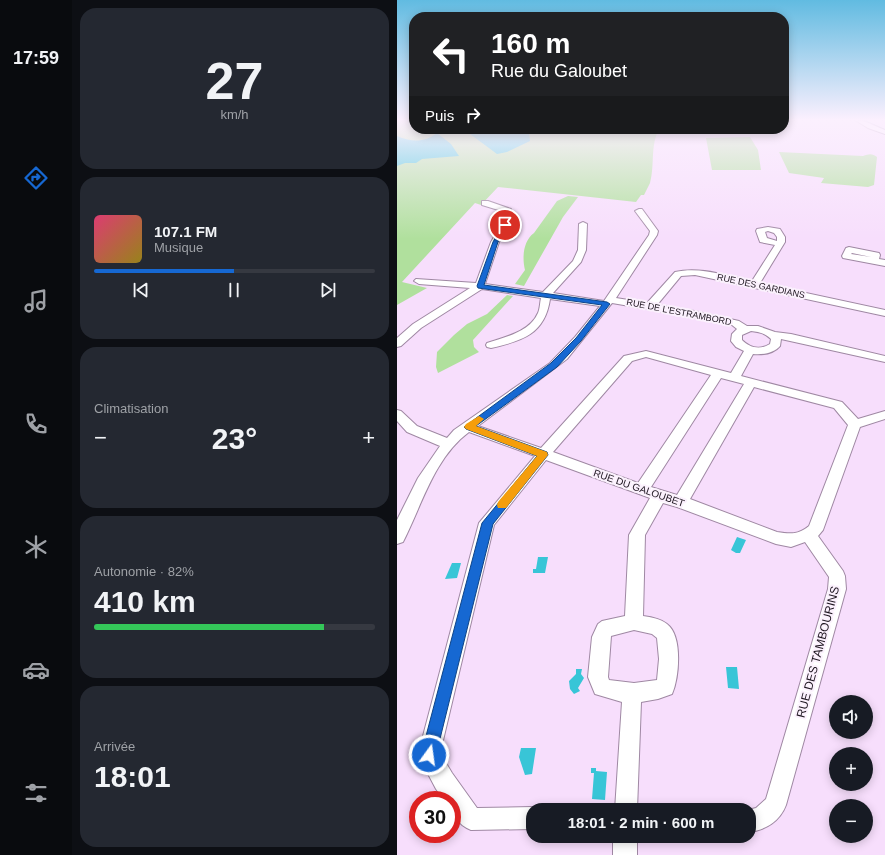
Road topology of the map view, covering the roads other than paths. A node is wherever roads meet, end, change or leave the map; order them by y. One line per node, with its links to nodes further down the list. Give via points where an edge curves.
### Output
1 (485, 203): 9 (street, via 508,211 510,217 495,242)
2 (639, 211): 11 (street, via 654,231 653,235)
3 (583, 224): 10 (street, via 582,250 577,262)
4 (780, 244): 8 (street)
5 (874, 261): 6 (street)
6 (885, 263)
7 (419, 281): 9 (street, RUE DE L'ESTRAMBORD)
8 (755, 284): 12 (street, RUE DES GARDIANS, via 695,272 678,274); 13 (street, RUE DES GARDIANS)
9 (480, 286): 10 (street, RUE DE L'ESTRAMBORD); 16 (street, via 417,326)
10 (546, 295): 11 (street, RUE DE L'ESTRAMBORD); 17 (street, via 543,313 534,327 514,338)
11 (609, 302): 12 (street, RUE DE L'ESTRAMBORD); 26 (street, via 554,365)
12 (651, 305): 14 (street, RUE DE L'ESTRAMBORD, via 735,324)
13 (885, 313)
14 (745, 329): 15 (street, RUE DE L'ESTRAMBORD, via 763,330); 18 (street, via 737,334 736,341)
15 (773, 335): 18 (street, via 777,342 771,349); 19 (street)
16 (397, 344)
17 (491, 345)
18 (750, 350): 21 (street)
19 (885, 359)
20 (718, 373): 21 (street); 28 (street, via 646,354 628,358); 29 (street)
21 (734, 377): 22 (street)
22 (751, 382): 25 (street, via 838,405); 31 (street)
23 (397, 414): 27 (street, via 412,429)
24 (885, 415): 25 (street)
25 (855, 424): 32 (street, via 815,530)
26 (469, 427): 27 (street); 28 (street, RUE DU GALOUBET)
27 (448, 444): 33 (street, via 426,478)
28 (543, 455): 29 (street, RUE DU GALOUBET); 37 (street, via 487,523 429,755 471,819)
29 (642, 489): 30 (street, RUE DU GALOUBET)
30 (659, 496): 31 (street, RUE DU GALOUBET); 34 (street, via 637,535)
31 (681, 502): 32 (street, RUE DU GALOUBET, via 776,538 791,541)
32 (809, 535): 38 (street, RUE DES TAMBOURINS, via 837,576 837,589 775,805 767,816)
33 (397, 538)
34 (634, 622): 35 (street, via 604,630 601,637 598,677 602,687 613,692); 35 (street, via 656,627 663,632 668,642 668,680 665,687 654,692)
35 (632, 692): 36 (street)
36 (626, 803)
37 (526, 818)
38 (756, 820)
39 (625, 843): 40 (street)
40 (625, 855)

